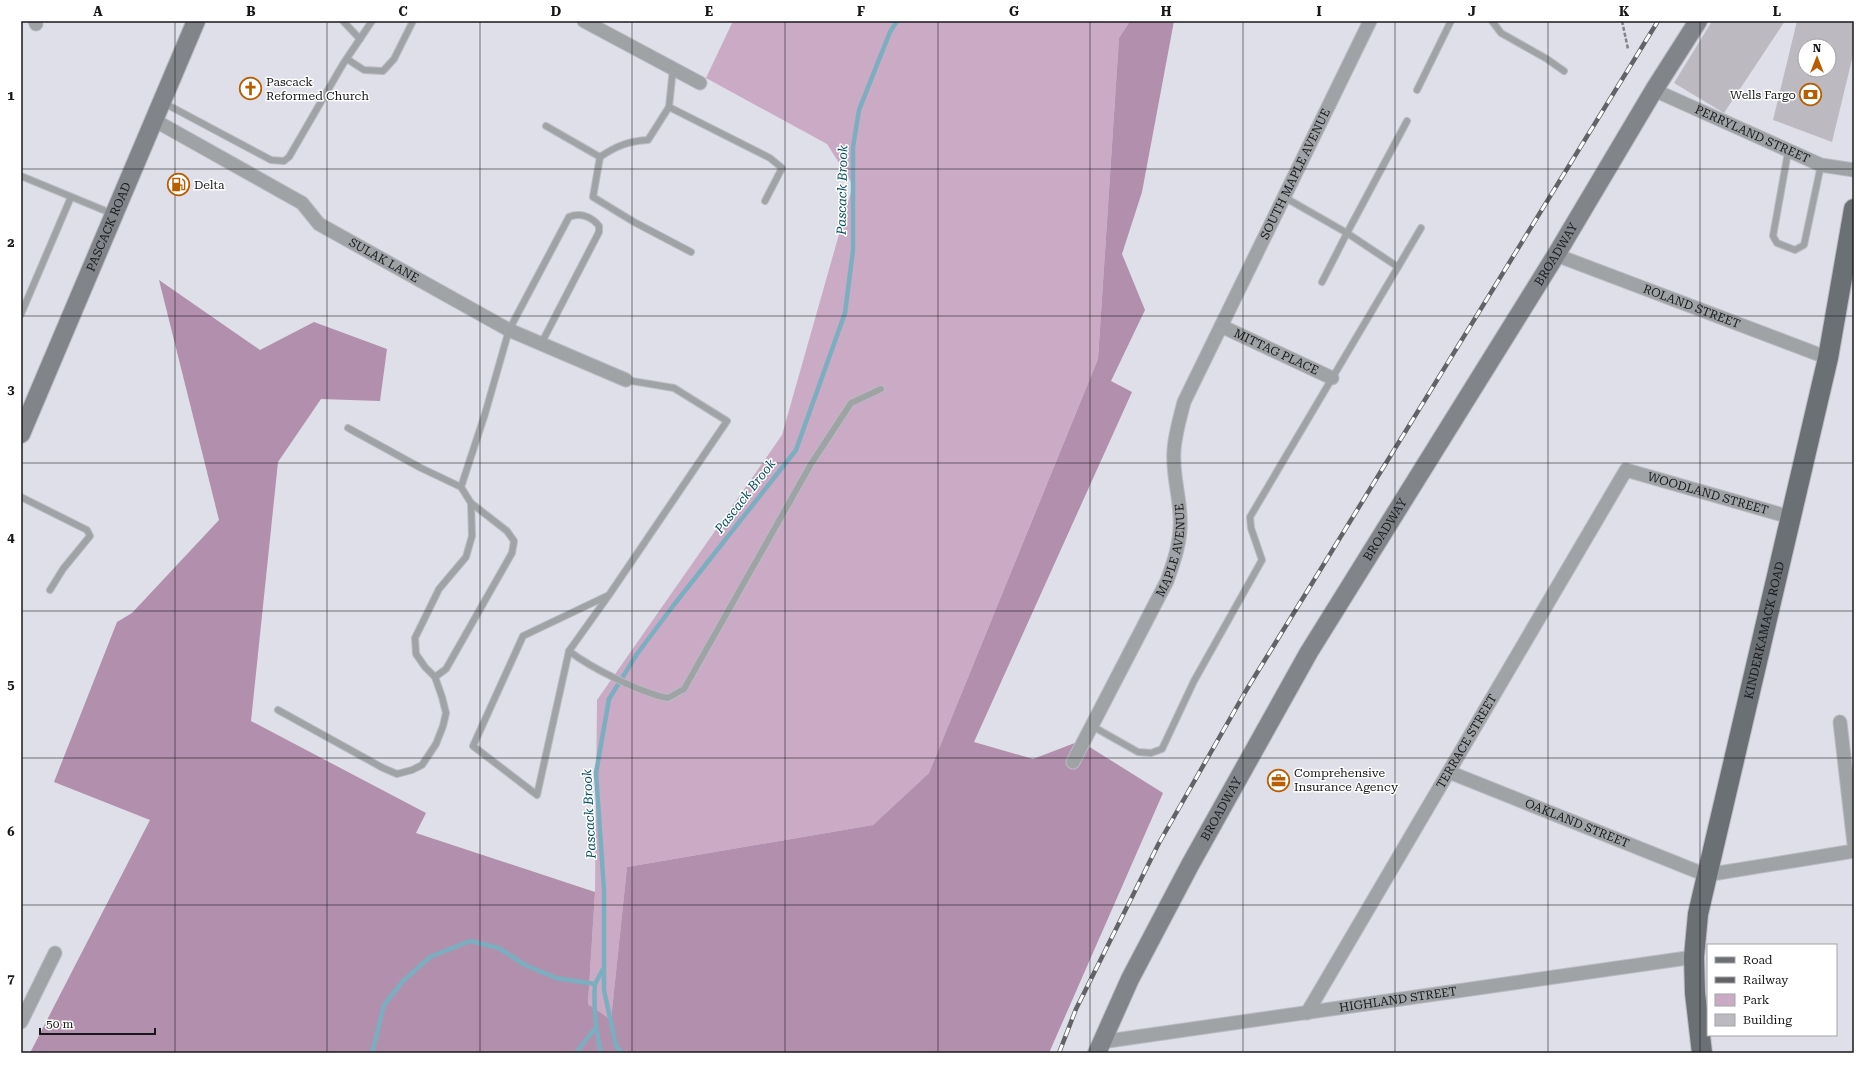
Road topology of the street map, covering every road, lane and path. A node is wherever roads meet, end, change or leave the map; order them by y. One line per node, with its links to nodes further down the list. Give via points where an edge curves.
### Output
1 (196, 21): 19 (street, PASCACK ROAD)
2 (343, 21): 11 (lane)
3 (372, 21): 11 (lane)
4 (413, 21): 13 (lane, via 394,59 383,71 364,70)
5 (584, 21): 14 (street)
6 (1370, 21): 30 (street, SOUTH MAPLE AVENUE)
7 (1451, 21): 17 (lane)
8 (1492, 21): 15 (lane, via 1501,34)
9 (1622, 21): 12 (path)
10 (1698, 21): 18 (street, BROADWAY)
11 (360, 39): 13 (lane)
12 (1628, 49)
13 (346, 59): 19 (lane, via 284,161 271,160)
14 (672, 68): 16 (street); 20 (lane)
15 (1564, 71)
16 (700, 83)
17 (1417, 90)
18 (1654, 90): 24 (street, PERRYLAND STREET); 37 (street, BROADWAY)
19 (162, 102): 21 (street, PASCACK ROAD)
20 (669, 107): 25 (lane, via 648,140 631,141); 31 (lane, via 770,158 782,168)
21 (154, 120): 33 (street, PASCACK ROAD); 42 (street, SULAK LANE, via 302,203 319,224)
22 (1407, 121): 35 (lane)
23 (546, 126): 25 (lane)
24 (1788, 152): 26 (street, PERRYLAND STREET); 26 (lane, via 1773,236 1777,243 1795,250 1804,245)
25 (600, 157): 36 (lane, via 593,196 634,222)
26 (1821, 165): 27 (street, PERRYLAND STREET)
27 (1854, 170)
28 (21, 176): 29 (lane)
29 (71, 197): 33 (lane); 40 (lane)
30 (1284, 197): 35 (lane); 41 (street, SOUTH MAPLE AVENUE)
31 (765, 201)
32 (1854, 209): 44 (main road, KINDERKAMACK ROAD)
33 (114, 214): 49 (street, PASCACK ROAD)
34 (1421, 228): 38 (lane)
35 (1347, 233): 38 (lane); 39 (lane)
36 (691, 252)
37 (1556, 255): 44 (street, ROLAND STREET); 71 (street, BROADWAY, via 1309,652 1190,865 1130,979)
38 (1398, 267): 45 (lane)
39 (1322, 282)
40 (21, 314)
41 (1221, 326): 45 (street, MITTAG PLACE); 61 (street, MAPLE AVENUE, via 1184,402 1177,426 1174,451 1180,538 1175,560)
42 (509, 330): 43 (street, SULAK LANE); 43 (lane, via 569,217 576,214 596,221 600,226 600,232); 51 (lane, via 486,414)
43 (541, 344): 46 (street, SULAK LANE)
44 (1828, 358): 54 (main road, KINDERKAMACK ROAD)
45 (1332, 378): 61 (lane, via 1250,516 1251,528 1262,560 1194,681 1162,750 1151,753 1138,752)
46 (626, 380): 56 (lane, via 674,388 727,421)
47 (880, 388): 57 (lane, via 851,403 811,464 684,689 668,698 653,695 581,660)
48 (348, 428): 51 (lane)
49 (21, 434)
50 (1626, 470): 54 (street, WOODLAND STREET); 63 (street, TERRACE STREET)
51 (461, 487): 53 (lane)
52 (21, 497): 55 (lane, via 87,530 90,536 63,569)
53 (471, 503): 58 (lane, via 472,536 466,557 439,589 415,638 416,654); 58 (lane, via 507,531 514,541 512,553 446,669)
54 (1790, 516): 66 (main road, KINDERKAMACK ROAD)
55 (50, 590)
56 (609, 595): 57 (lane); 57 (lane, via 523,636 473,746 537,795)
57 (569, 651)
58 (434, 676): 59 (lane, via 446,713 443,726 436,744 422,765 397,774)
59 (278, 710)
60 (1840, 722): 64 (street)
61 (1092, 726): 62 (street, MAPLE AVENUE)
62 (1073, 762)
63 (1448, 772): 66 (street, OAKLAND STREET); 69 (street, TERRACE STREET)
64 (1854, 844)
65 (1854, 852): 66 (street)
66 (1706, 875): 68 (main road, KINDERKAMACK ROAD, via 1698,914)
67 (55, 953): 70 (street)
68 (1694, 957): 69 (street, HIGHLAND STREET); 72 (main road, KINDERKAMACK ROAD)
69 (1307, 1013): 71 (street, HIGHLAND STREET)
70 (21, 1022)
71 (1099, 1048)
72 (1702, 1053)

